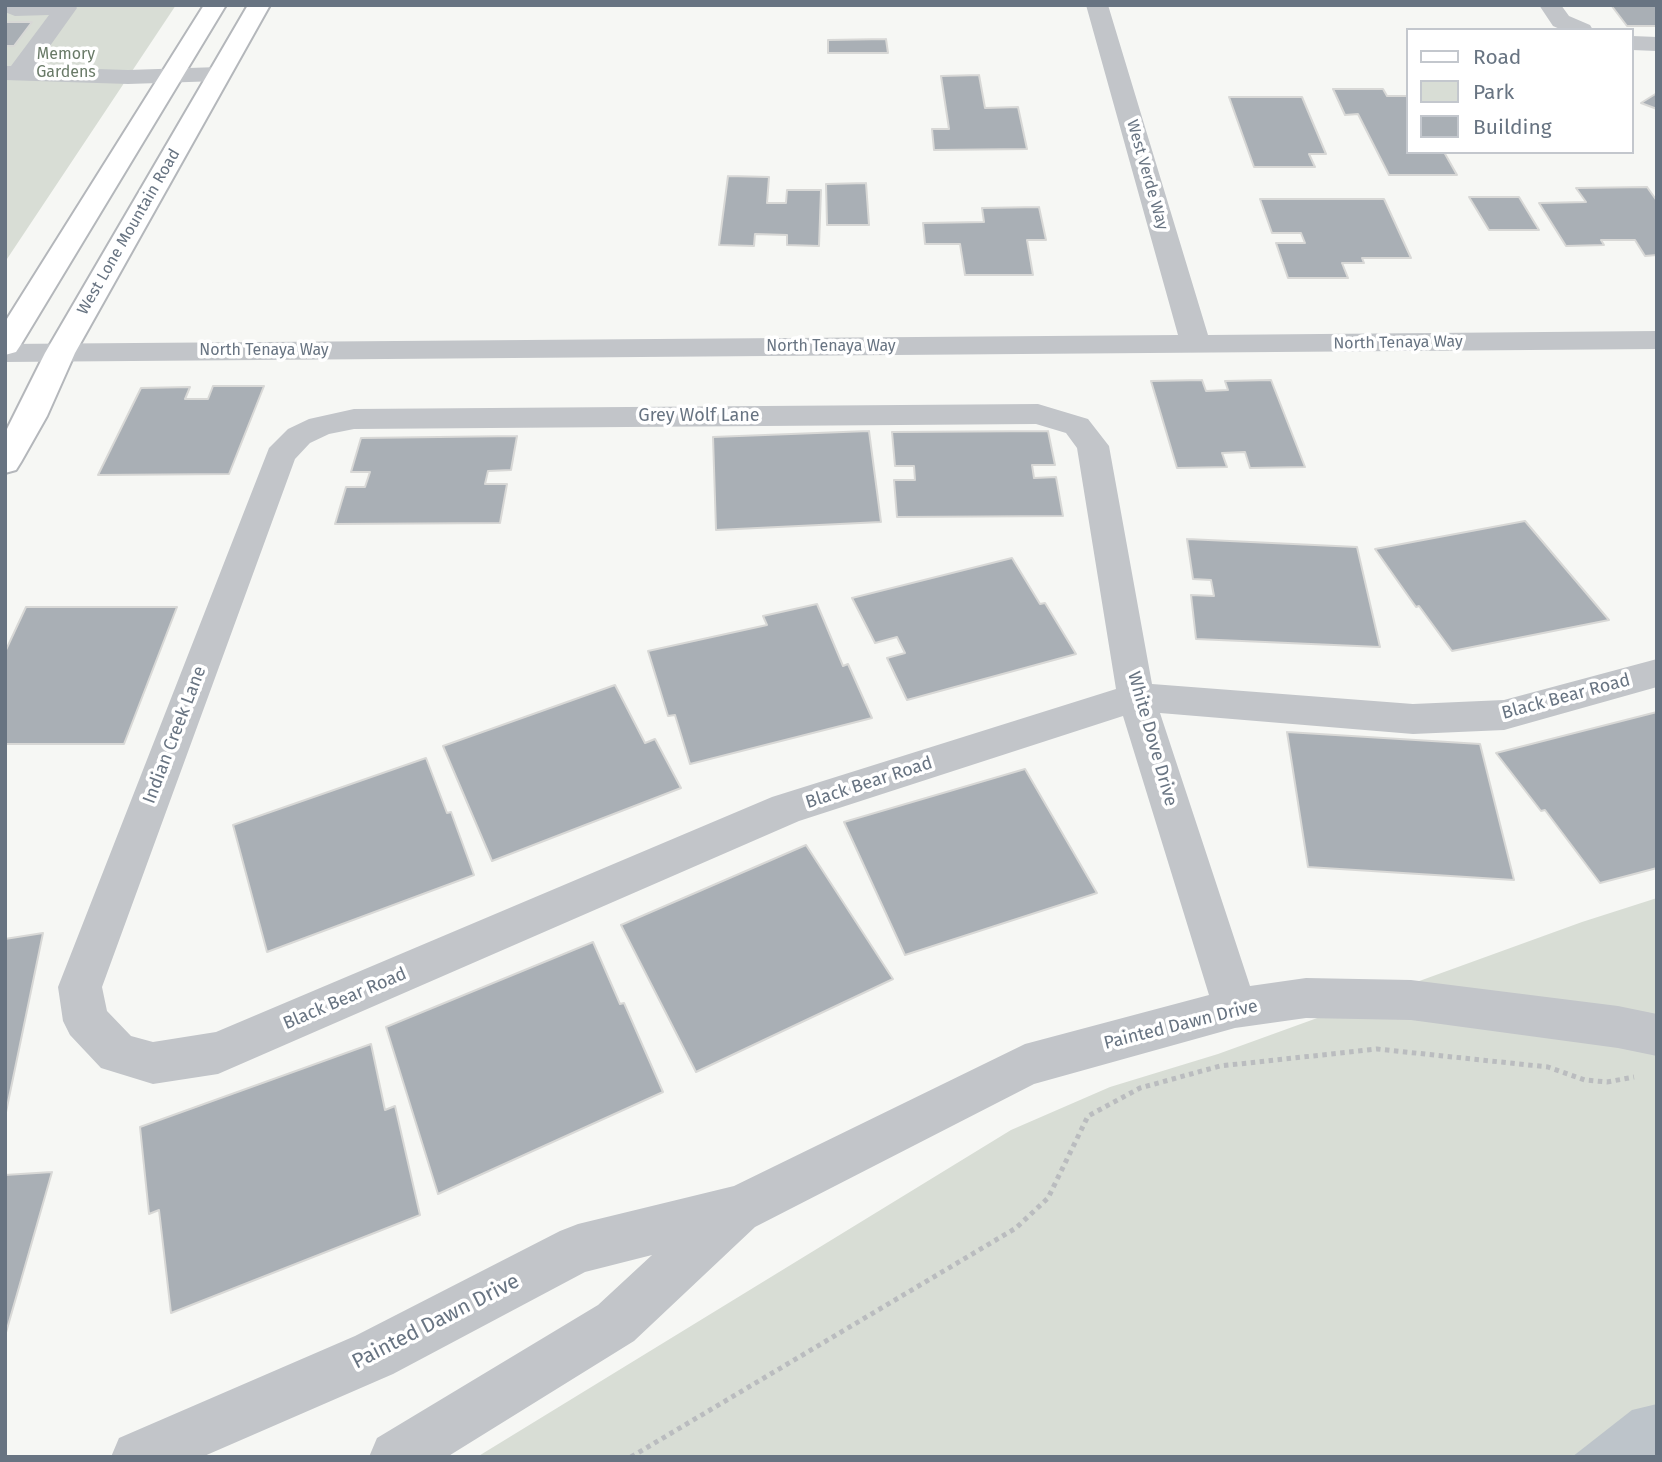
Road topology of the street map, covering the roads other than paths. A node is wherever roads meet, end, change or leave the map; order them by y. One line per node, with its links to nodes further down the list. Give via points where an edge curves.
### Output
1 (10, 5): 9 (street, via 15,9 66,8)
2 (215, 5): 11 (main road)
3 (258, 5): 10 (main road, West Lone Mountain Road)
4 (1097, 5): 13 (street, West Verde Way)
5 (1550, 5): 6 (street, via 1561,21)
6 (1577, 28)
7 (1634, 43): 8 (street)
8 (1657, 44)
9 (12, 73): 11 (street)
10 (219, 74): 11 (street); 16 (main road, West Lone Mountain Road)
11 (172, 75): 14 (main road)
12 (1657, 340): 13 (street, North Tenaya Way)
13 (1196, 345): 16 (street, North Tenaya Way)
14 (5, 346)
15 (5, 353): 16 (street, North Tenaya Way)
16 (60, 353): 17 (main road, West Lone Mountain Road)
17 (18, 416): 20 (main road, West Lone Mountain Road)
18 (320, 426): 19 (street, Grey Wolf Lane, via 354,419 1038,414); 24 (street, Indian Creek Lane, via 299,436 280,455 79,987 86,1021)
19 (1077, 426): 22 (street, White Dove Drive, via 1093,446)
20 (5, 462)
21 (1657, 673): 22 (street, Black Bear Road, via 1491,716 1413,719)
22 (1136, 697): 23 (street, White Dove Drive); 24 (street, Black Bear Road, via 786,809 218,1053 153,1063)
23 (1235, 1008): 25 (street, Painted Dawn Drive, via 1307,998 1411,1000 1618,1027); 26 (street, Painted Dawn Drive, via 1025,1065)
24 (117, 1053)
25 (1648, 1055)
26 (740, 1209): 27 (street, Painted Dawn Drive, via 578,1249 374,1355); 28 (street, Painted Dawn Drive, via 616,1323)
27 (138, 1457)
28 (396, 1457)

